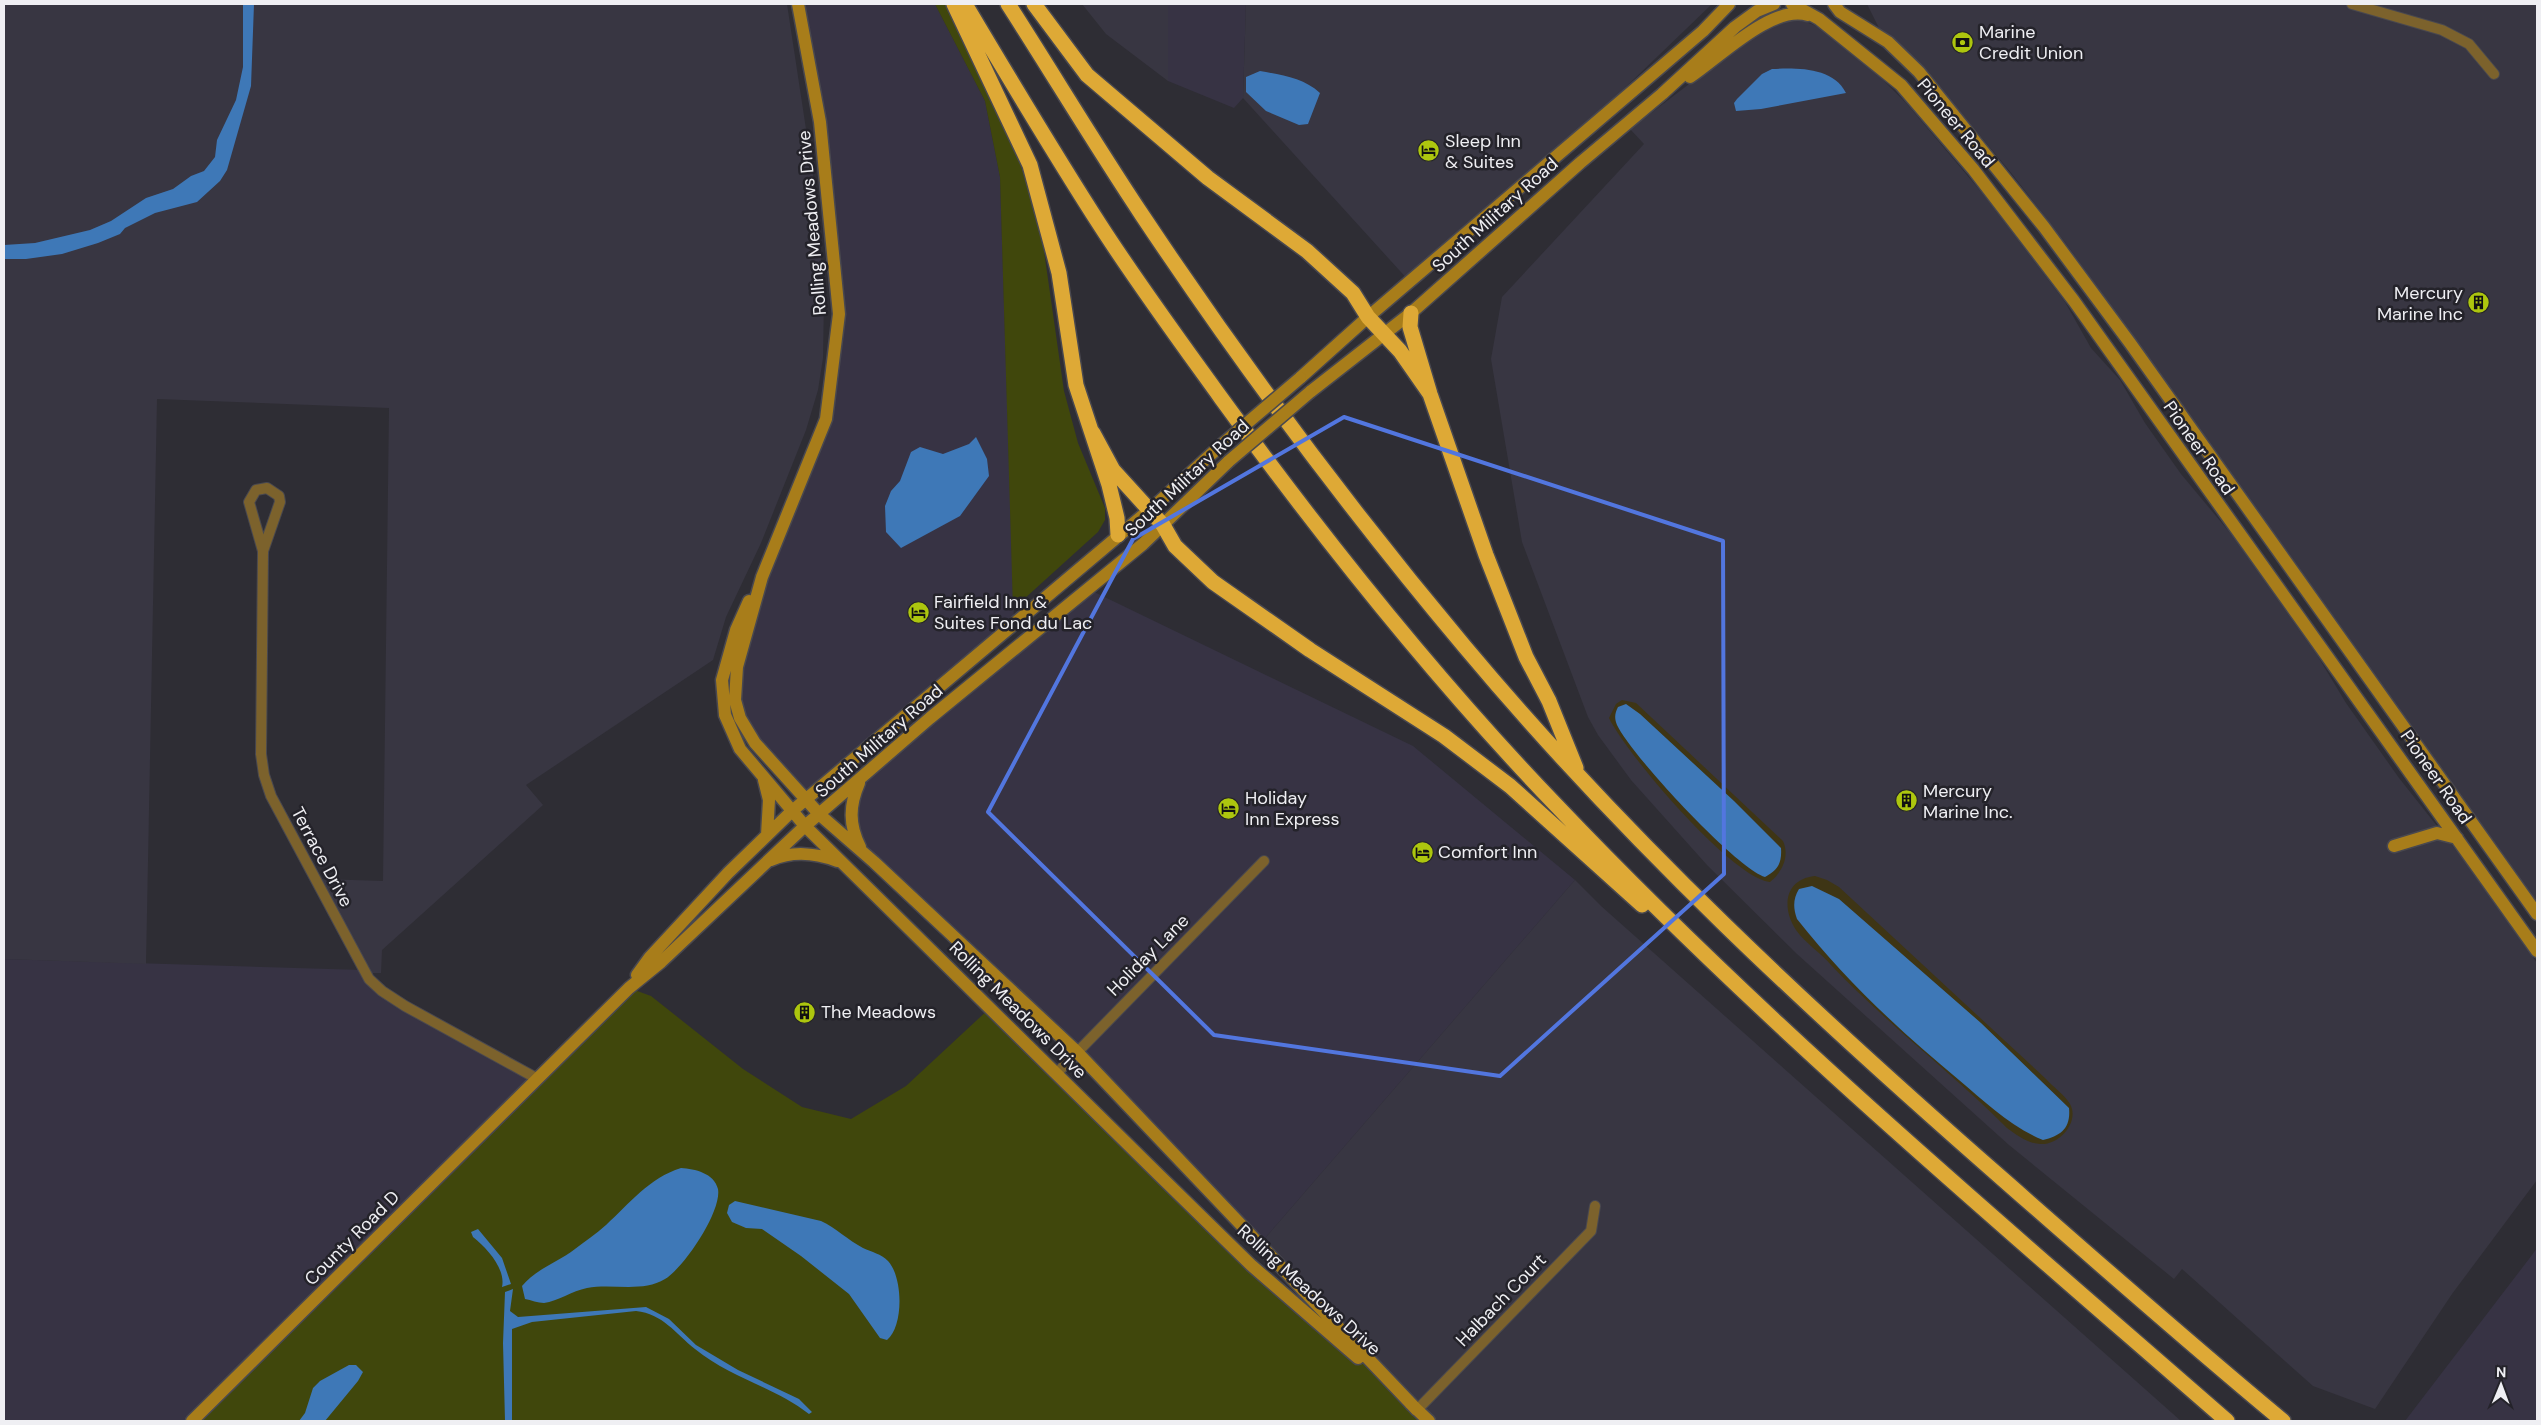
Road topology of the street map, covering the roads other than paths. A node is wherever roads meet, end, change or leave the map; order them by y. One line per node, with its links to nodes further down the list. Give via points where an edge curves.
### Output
1 (798, 4): 23 (main road, Rolling Meadows Drive, via 820,122 840,314 826,419)
2 (954, 4): 18 (highway, via 1030,165 1059,273 1076,385)
3 (965, 4): 40 (highway, via 1103,230 1299,506 1366,591 1554,804)
4 (1008, 4): 25 (highway, via 1204,306 1339,490 1468,651)
5 (1034, 4): 15 (highway, via 1087,75 1208,178 1307,251 1353,293)
6 (1774, 4): 13 (main road, South Military Road, via 1741,22)
7 (1792, 4): 11 (main road, Pioneer Road)
8 (1834, 4): 38 (main road, Pioneer Road, via 1840,12 1897,49 1919,72 2044,227)
9 (2352, 4): 12 (street, via 2442,30 2469,44)
10 (1727, 5): 15 (main road, South Military Road, via 1703,30)
11 (1820, 19): 13 (main road, via 1794,14 1769,21); 32 (main road, Pioneer Road, via 1907,91 2039,254)
12 (2494, 74)
13 (1662, 94): 14 (main road, South Military Road)
14 (1410, 313): 16 (main road, South Military Road); 17 (highway, via 1410,327)
15 (1368, 318): 16 (highway); 19 (main road, South Military Road, bridge)
16 (1383, 334): 17 (highway, via 1411,364); 20 (main road, South Military Road, bridge, via 1229,461)
17 (1430, 394): 25 (highway, via 1486,555 1526,657 1549,701)
18 (1093, 433): 19 (highway, via 1113,470); 21 (highway, via 1115,506)
19 (1149, 510): 20 (highway); 21 (main road, South Military Road)
20 (1164, 525): 26 (main road, South Military Road, via 930,718); 40 (highway, via 1175,546 1213,582 1310,650 1444,736 1510,786 1636,900)
21 (1118, 535): 27 (main road, South Military Road)
22 (263, 551): 22 (street, Terrace Drive, via 280,502 279,496 267,488 256,490 250,502); 44 (street, Terrace Drive, via 261,754 271,796 369,978 405,1006)
23 (762, 577): 24 (main road, Rolling Meadows Drive, via 736,630 724,669 722,690 724,714 731,733); 27 (main road, Rolling Meadows Drive, via 737,666 735,700 740,718 755,743)
24 (763, 777): 28 (main road, Rolling Meadows Drive); 31 (main road, via 769,800)
25 (1581, 779): 50 (highway, via 1734,936 1909,1097)
26 (861, 780): 29 (main road, South Military Road); 34 (main road, via 853,797 851,816 853,833)
27 (805, 800): 28 (main road, South Military Road); 29 (main road, Rolling Meadows Drive)
28 (792, 811): 30 (main road, Rolling Meadows Drive); 31 (main road, South Military Road)
29 (820, 815): 30 (main road, South Military Road); 34 (main road, Rolling Meadows Drive)
30 (805, 826): 35 (main road, South Military Road); 37 (main road, Rolling Meadows Drive)
31 (767, 835): 41 (main road, South Military Road, via 664,942)
32 (2458, 838): 33 (main road, via 2437,833); 39 (main road, Pioneer Road)
33 (2394, 846)
34 (862, 852): 42 (main road, Rolling Meadows Drive)
35 (769, 861): 37 (main road, via 805,854); 41 (main road, South Military Road)
36 (1264, 861): 42 (street, Holiday Lane)
37 (842, 862): 43 (main road, Rolling Meadows Drive)
38 (2537, 914)
39 (2537, 951)
40 (1707, 959): 49 (highway)
41 (629, 988): 44 (main road, South Military Road)
42 (1076, 1051): 43 (street, Holiday Lane); 46 (main road, Rolling Meadows Drive)
43 (1057, 1073): 46 (main road, Rolling Meadows Drive, via 1251,1265)
44 (536, 1078): 47 (main road, County Road D)
45 (1595, 1206): 46 (street, Halbach Court, via 1591,1231)
46 (1417, 1410): 48 (main road, Rolling Meadows Drive)
47 (192, 1421)
48 (1429, 1421)
49 (2227, 1421)
50 (2283, 1421)

